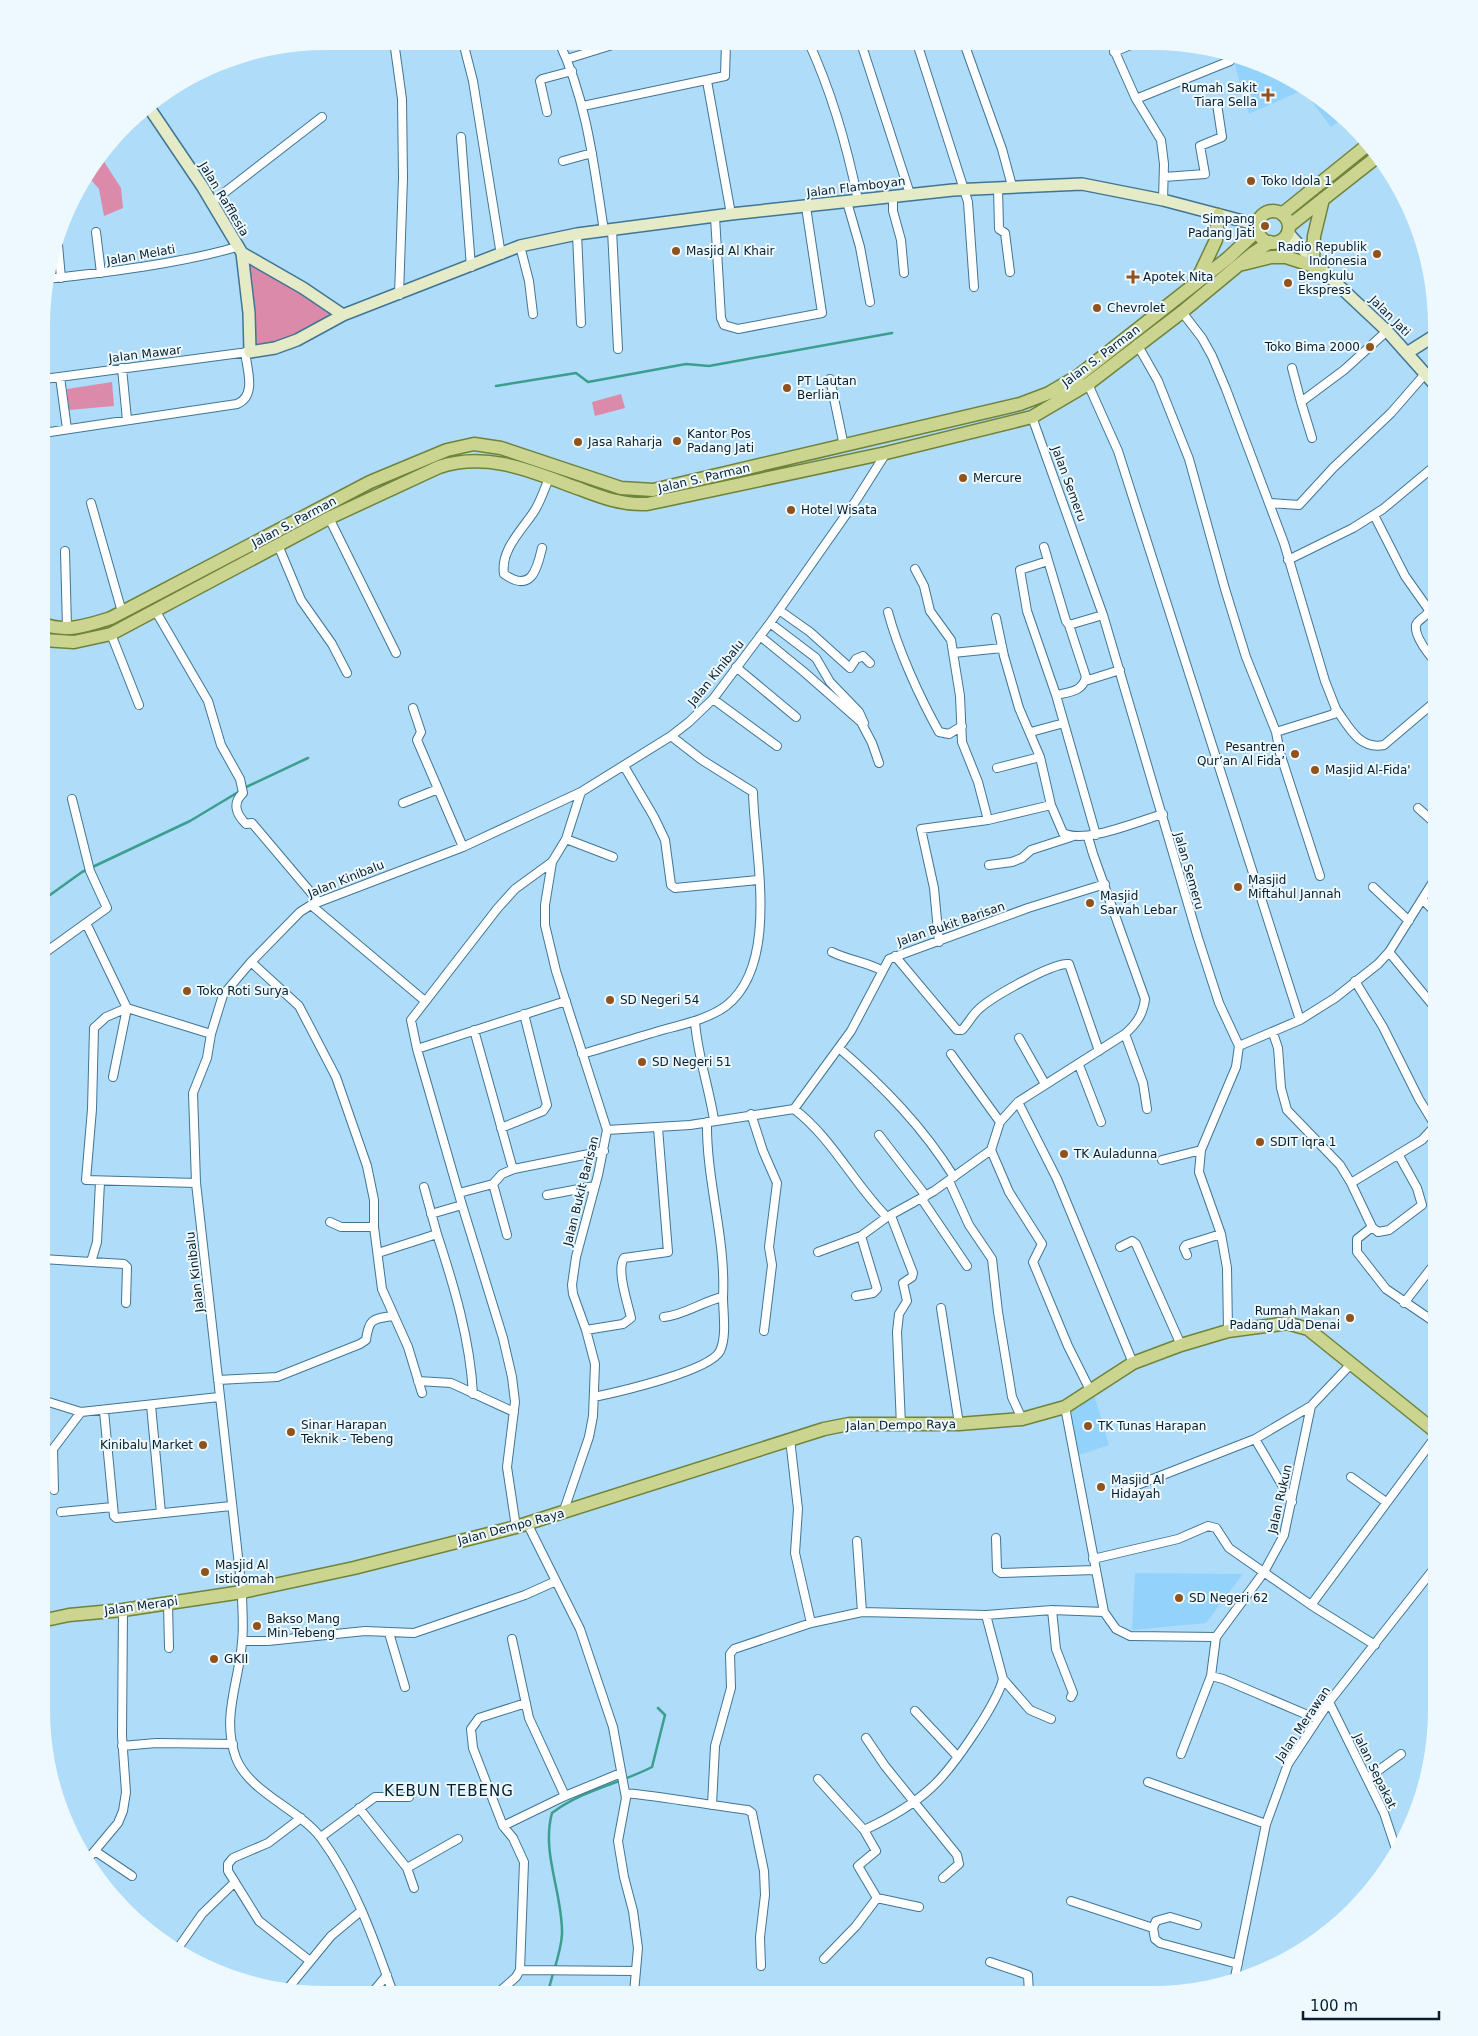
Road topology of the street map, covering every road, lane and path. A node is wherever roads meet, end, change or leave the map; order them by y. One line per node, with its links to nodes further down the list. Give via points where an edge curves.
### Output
1 (395, 50): 61 (street, via 402,99)
2 (465, 50): 50 (street, via 474,82)
3 (563, 50): 11 (street)
4 (596, 50): 11 (street)
5 (726, 50): 14 (street, via 726,74)
6 (812, 50): 34 (street, via 841,128)
7 (863, 50): 30 (street)
8 (919, 50): 29 (street)
9 (967, 50): 27 (street, via 1002,148)
10 (1114, 50): 15 (street)
11 (567, 59): 13 (street)
12 (1230, 61): 15 (street)
13 (572, 71): 17 (street); 19 (street, via 540,82)
14 (707, 81): 17 (street); 37 (street)
15 (1136, 99): 26 (street, via 1161,140)
16 (1217, 104): 26 (street, via 1222,137 1200,146 1205,174)
17 (583, 106): 23 (street)
18 (152, 112): 35 (street, Jalan Rafflesia)
19 (547, 112)
20 (322, 116): 35 (street)
21 (461, 137): 53 (street)
22 (1364, 149): 38 (main road)
23 (592, 153): 25 (street); 43 (street)
24 (1373, 160): 32 (main road)
25 (563, 161)
26 (1164, 177): 33 (street)
27 (1012, 186): 28 (street, Jalan Flamboyan); 33 (street, Jalan Flamboyan, via 1082,184)
28 (998, 187): 29 (street, Jalan Flamboyan); 54 (street, via 999,229 1005,233)
29 (964, 189): 30 (street, Jalan Flamboyan); 60 (street, via 971,232)
30 (910, 194): 31 (street, Jalan Flamboyan)
31 (894, 196): 34 (street, Jalan Flamboyan); 56 (street, via 893,211 901,240)
32 (1323, 199): 42 (main road); 51 (main road, via 1314,236)
33 (1163, 200): 39 (street, Jalan Flamboyan)
34 (852, 201): 36 (street, Jalan Flamboyan); 62 (street)
35 (211, 203): 48 (street, Jalan Rafflesia)
36 (806, 207): 37 (street, Jalan Flamboyan); 40 (street, via 822,313 738,329 724,325 721,318)
37 (731, 214): 40 (street, Jalan Flamboyan)
38 (1282, 214): 41 (main road, via 1267,213); 42 (main road)
39 (1218, 215): 41 (street, Jalan Flamboyan); 59 (main road, via 1216,240)
40 (715, 217): 43 (street, Jalan Flamboyan)
41 (1258, 227): 46 (main road, via 1262,238); 59 (main road, Jalan S. Parman, via 1228,258)
42 (1289, 230): 46 (main road, via 1279,242); 51 (street, Jalan Jati)
43 (608, 231): 45 (street, Jalan Flamboyan); 70 (street)
44 (96, 232): 55 (street)
45 (577, 234): 47 (street, Jalan Flamboyan); 66 (street)
46 (1270, 242): 52 (main road, Jalan S. Parman)
47 (520, 246): 50 (street, Jalan Flamboyan); 64 (street)
48 (239, 250): 55 (street, Jalan Melati); 65 (street); 71 (street, Jalan Rafflesia, via 249,313)
49 (59, 255): 57 (street)
50 (501, 255): 53 (street, Jalan Flamboyan)
51 (1316, 264): 52 (main road, via 1271,257); 67 (street, Jalan Jati)
52 (1240, 265): 63 (main road, Jalan S. Parman)
53 (466, 269): 61 (street, Jalan Flamboyan)
54 (1010, 272)
55 (101, 273): 57 (street, Jalan Melati)
56 (904, 273)
57 (61, 278): 58 (street, Jalan Melati)
58 (54, 279)
59 (1196, 282): 87 (main road, Jalan S. Parman, via 1078,376 1049,393 1020,404)
60 (974, 286)
61 (399, 295): 65 (street, Jalan Flamboyan)
62 (870, 302)
63 (1182, 312): 69 (main road, Jalan S. Parman); 92 (street, via 1212,356)
64 (533, 314)
65 (343, 315): 71 (street, Jalan Flamboyan, via 297,340)
66 (581, 323)
67 (1387, 332): 72 (street, Jalan Jati); 81 (street)
68 (1428, 340): 72 (street)
69 (1138, 344): 80 (main road, Jalan S. Parman); 138 (street, via 1158,381 1189,459 1243,648)
70 (618, 349)
71 (248, 352): 73 (street, Jalan Mawar); 83 (street, via 250,389 242,402)
72 (1408, 353): 75 (street, Jalan Jati)
73 (122, 368): 76 (street, Jalan Mawar); 83 (street)
74 (1292, 368): 81 (street)
75 (1425, 374): 77 (street, Jalan Jati); 92 (street, via 1391,413 1299,505)
76 (60, 377): 78 (street, Jalan Mawar); 84 (street)
77 (1428, 377)
78 (50, 378)
79 (830, 379): 87 (street)
80 (1088, 384): 82 (main road, Jalan S. Parman); 184 (street, via 1118,451)
81 (1301, 402): 86 (street)
82 (1032, 417): 88 (main road, Jalan S. Parman); 109 (street, Jalan Semeru)
83 (127, 420): 84 (street)
84 (67, 428): 85 (street)
85 (50, 431)
86 (1312, 438)
87 (844, 446): 95 (main road, Jalan S. Parman, via 643,490 621,488 501,448 474,444 447,450 370,482)
88 (886, 453): 90 (main road, Jalan S. Parman, via 637,504 622,504); 105 (street, Jalan Kinibalu)
89 (1428, 471): 93 (street)
90 (550, 478): 94 (main road, Jalan S. Parman, via 500,463 465,460 439,466); 98 (street, via 536,510 505,557 502,564 504,574 521,582 528,580 536,570)
91 (91, 502): 106 (street)
92 (1270, 503): 100 (street)
93 (1374, 515): 100 (street); 103 (street, via 1405,576)
94 (329, 518): 96 (main road, Jalan S. Parman); 120 (street)
95 (262, 545): 96 (main road, Jalan S. Parman); 104 (main road); 106 (main road, Jalan S. Parman)
96 (278, 545): 125 (street, via 301,600 332,644)
97 (1044, 547): 101 (street)
98 (542, 548)
99 (65, 551): 114 (street)
100 (1288, 560): 132 (street)
101 (1048, 561): 113 (street); 127 (street, via 1020,570 1020,582)
102 (915, 569): 121 (street, via 924,586 930,611 951,640)
103 (1428, 609)
104 (155, 610): 115 (main road); 167 (street, via 208,701 221,745 240,779 242,791 235,807 244,822 252,822)
105 (779, 610): 111 (street, Jalan Kinibalu); 122 (street, via 810,632 850,668 856,659 863,656)
106 (122, 612): 114 (main road, Jalan S. Parman, via 88,625)
107 (888, 612): 135 (street, via 925,707 939,732 949,734)
108 (1428, 613): 118 (street, via 1416,627)
109 (1103, 615): 113 (street); 124 (street, Jalan Semeru)
110 (996, 618): 119 (street)
111 (770, 623): 116 (street, Jalan Kinibalu); 136 (street, via 816,658 830,682 859,712)
112 (50, 625): 114 (main road, Jalan S. Parman)
113 (1069, 625): 126 (street)
114 (68, 628)
115 (111, 634): 117 (main road, via 74,642); 129 (street)
116 (760, 636): 123 (street, Jalan Kinibalu); 136 (street, via 856,718)
117 (50, 640)
118 (1428, 647)
119 (1002, 648): 121 (street); 137 (street, via 1019,708)
120 (396, 653)
121 (953, 653): 135 (street)
122 (870, 663)
123 (736, 667): 128 (street, Jalan Kinibalu); 133 (street)
124 (1120, 670): 126 (street); 151 (street, Jalan Semeru)
125 (347, 673)
126 (1085, 681): 127 (street, via 1080,689)
127 (1056, 695): 134 (street)
128 (713, 699): 139 (street, Jalan Kinibalu); 140 (street)
129 (139, 705)
130 (414, 708): 145 (street, via 421,732 417,740)
131 (1428, 708): 132 (street, via 1384,745 1374,746 1365,744)
132 (1336, 709): 138 (street, via 1334,714)
133 (796, 717)
134 (1064, 723): 137 (street); 154 (street)
135 (962, 726): 153 (street, via 962,742 978,782)
136 (866, 731): 142 (street)
137 (1030, 732): 141 (street)
138 (1276, 732): 161 (street)
139 (671, 736): 143 (street, Jalan Kinibalu); 162 (street, via 753,792)
140 (778, 746)
141 (1040, 757): 144 (street); 149 (street)
142 (879, 763)
143 (624, 766): 146 (street, Jalan Kinibalu); 162 (street, via 665,840 671,885 675,888)
144 (997, 768)
145 (438, 789): 148 (street); 157 (street)
146 (581, 792): 156 (street, Jalan Bukit Barisan); 157 (street, Jalan Kinibalu)
147 (72, 799): 170 (street, via 85,856 106,908)
148 (403, 803)
149 (1050, 805): 153 (street); 155 (street, via 1063,833)
150 (1418, 808): 152 (street)
151 (1163, 814): 154 (street); 191 (street, Jalan Semeru, via 1219,1004)
152 (1428, 817)
153 (988, 820): 171 (street, via 922,829 934,888)
154 (1092, 836): 155 (street); 163 (street, via 1093,854)
155 (1071, 837): 160 (street, via 1031,850 1012,862)
156 (566, 839): 158 (street); 159 (street, Jalan Bukit Barisan)
157 (463, 847): 167 (street, Jalan Kinibalu)
158 (613, 857)
159 (552, 862): 180 (street, via 496,909); 181 (street, Jalan Bukit Barisan, via 545,926)
160 (989, 865)
161 (1320, 876)
162 (758, 880): 185 (street, via 760,914 753,969 726,1006)
163 (1105, 884): 171 (street, Jalan Bukit Barisan, via 1028,908); 189 (street, via 1145,1000 1136,1023)
164 (1373, 887): 169 (street)
165 (1428, 891): 166 (street)
166 (1423, 900): 168 (street); 169 (street)
167 (314, 903): 176 (street, Jalan Kinibalu, via 300,912); 180 (street)
168 (1428, 905)
169 (1409, 921): 174 (street)
170 (86, 922): 172 (street); 182 (street)
171 (939, 942): 175 (street, Jalan Bukit Barisan)
172 (50, 949)
173 (832, 952): 177 (street)
174 (1389, 952): 178 (street); 179 (street)
175 (896, 956): 177 (street, Jalan Bukit Barisan, via 889,959); 194 (street, via 957,1030 962,1030 979,1009 1011,988 1048,969 1069,964)
176 (251, 962): 188 (street, Jalan Kinibalu, via 223,995); 233 (street, via 300,1006 336,1077 368,1166 374,1200)
177 (882, 970): 192 (street, Jalan Bukit Barisan)
178 (1355, 981): 184 (street); 203 (street)
179 (1428, 999)
180 (424, 1001): 193 (street, via 411,1020)
181 (566, 1001): 183 (street); 195 (street, Jalan Bukit Barisan)
182 (128, 1008): 188 (street); 198 (street); 220 (street, via 106,1017 94,1028 92,1109 85,1178)
183 (524, 1014): 186 (street); 208 (street, via 547,1105 543,1111)
184 (1300, 1020): 187 (street)
185 (695, 1021): 195 (street); 205 (street)
186 (474, 1030): 193 (street); 208 (street)
187 (1273, 1033): 191 (street); 222 (street, via 1287,1110 1340,1165)
188 (211, 1034): 221 (street, Jalan Kinibalu, via 207,1058 193,1093)
189 (1125, 1034): 194 (street); 202 (street, via 1143,1083)
190 (1019, 1038): 199 (street)
191 (1239, 1046): 214 (street, via 1236,1067)
192 (839, 1048): 201 (street, Jalan Bukit Barisan); 219 (street, via 892,1096 937,1149)
193 (417, 1049): 226 (street)
194 (1099, 1052): 197 (street)
195 (582, 1054): 210 (street, Jalan Bukit Barisan)
196 (952, 1054): 206 (street)
197 (1079, 1066): 199 (street); 207 (street)
198 (113, 1077)
199 (1045, 1084): 200 (street)
200 (1018, 1102): 206 (street); 260 (street, via 1057,1178)
201 (794, 1109): 204 (street); 231 (street, via 829,1145 872,1202)
202 (1147, 1109)
203 (1428, 1113)
204 (751, 1114): 205 (street); 256 (street, via 777,1183)
205 (710, 1121): 209 (street); 248 (street, via 706,1148)
206 (1000, 1122): 213 (street)
207 (1101, 1122)
208 (501, 1128): 218 (street)
209 (658, 1128): 210 (street); 255 (street, via 668,1252 624,1258 621,1272 631,1318 623,1324)
210 (608, 1130): 215 (street, Jalan Bukit Barisan)
211 (1428, 1134): 216 (street)
212 (880, 1135): 228 (street)
213 (991, 1150): 219 (street); 263 (street, via 1009,1192 1042,1244 1033,1262)
214 (1200, 1150): 217 (street); 236 (street, via 1199,1172)
215 (604, 1151): 218 (street); 224 (street, Jalan Bukit Barisan)
216 (1398, 1154): 222 (street); 234 (street, via 1417,1188 1422,1205 1387,1231 1378,1232)
217 (1162, 1160)
218 (514, 1169): 223 (street, via 502,1174)
219 (952, 1179): 228 (street); 275 (street, via 969,1226 992,1260 1012,1397)
220 (100, 1182): 221 (street); 244 (street, via 97,1242)
221 (196, 1182): 261 (street, Jalan Kinibalu)
222 (1351, 1183): 234 (street)
223 (493, 1184): 226 (street); 237 (street)
224 (595, 1186): 227 (street); 255 (street, Jalan Bukit Barisan, via 572,1285)
225 (424, 1188): 230 (street)
226 (459, 1193): 229 (street)
227 (547, 1195)
228 (923, 1197): 231 (street); 245 (street)
229 (462, 1205): 230 (street); 274 (street, via 505,1344 515,1391)
230 (431, 1214): 235 (street)
231 (889, 1216): 238 (street); 277 (street, via 913,1273 903,1283 907,1302 901,1311 897,1332)
232 (330, 1222): 233 (street, via 341,1227)
233 (374, 1227): 241 (street)
234 (1372, 1227): 249 (street, via 1357,1239 1357,1252 1380,1282)
235 (437, 1234): 241 (street); 265 (street, via 457,1297 469,1354)
236 (1221, 1234): 242 (street, via 1186,1245); 257 (street, via 1228,1268)
237 (507, 1235)
238 (861, 1236): 240 (street); 247 (street, via 877,1289 873,1293)
239 (1120, 1247): 258 (street, via 1132,1241 1136,1244)
240 (818, 1252)
241 (378, 1253): 252 (street, via 382,1289)
242 (1187, 1255)
243 (50, 1259): 244 (street)
244 (91, 1262): 250 (street, via 127,1266)
245 (967, 1266)
246 (1428, 1272): 249 (street)
247 (856, 1296)
248 (723, 1297): 253 (street); 267 (street, via 723,1344 712,1360 660,1380)
249 (1404, 1303): 254 (street)
250 (126, 1304)
251 (941, 1308): 276 (street)
252 (392, 1316): 261 (street, via 373,1319 366,1340 360,1344 277,1377); 262 (street, via 408,1347)
253 (664, 1317)
254 (1428, 1318)
255 (586, 1330): 267 (street, Jalan Bukit Barisan, via 595,1364)
256 (764, 1331)
257 (1228, 1331): 258 (main road, Jalan Dempo Raya); 259 (main road, Jalan Dempo Raya, via 1294,1325 1313,1332)
258 (1181, 1345): 260 (main road, Jalan Dempo Raya)
259 (1352, 1362): 270 (street); 278 (main road, Jalan Dempo Raya)
260 (1133, 1363): 263 (main road, Jalan Dempo Raya)
261 (218, 1380): 266 (street, Jalan Kinibalu)
262 (418, 1381): 264 (street); 265 (street, via 444,1381)
263 (1091, 1392): 271 (main road, Jalan Dempo Raya)
264 (422, 1393)
265 (473, 1394): 274 (street)
266 (219, 1397): 269 (street); 287 (street, Jalan Kinibalu)
267 (594, 1397): 290 (street, Jalan Bukit Barisan, via 589,1437)
268 (50, 1402): 273 (street)
269 (151, 1405): 272 (street); 291 (street)
270 (1311, 1406): 280 (street); 285 (street, Jalan Rukun)
271 (1065, 1407): 275 (main road, Jalan Dempo Raya); 295 (street)
272 (104, 1411): 273 (street); 288 (street)
273 (81, 1412): 284 (street, via 53,1448)
274 (514, 1412): 292 (street, via 507,1467)
275 (1022, 1419): 276 (main road, Jalan Dempo Raya)
276 (959, 1424): 277 (main road, Jalan Dempo Raya)
277 (901, 1425): 279 (main road, Jalan Dempo Raya, via 849,1424)
278 (1428, 1425)
279 (790, 1439): 290 (main road, Jalan Dempo Raya); 309 (street, via 797,1495 795,1553)
280 (1255, 1439): 283 (street); 285 (street)
281 (1428, 1447): 286 (street)
282 (1351, 1477): 286 (street)
283 (1127, 1489)
284 (54, 1490)
285 (1292, 1502): 297 (street, Jalan Rukun, via 1284,1535)
286 (1386, 1502): 302 (street)
287 (232, 1506): 291 (street); 300 (street, Jalan Kinibalu)
288 (112, 1507): 289 (street); 291 (street, via 116,1518)
289 (61, 1512)
290 (563, 1513): 292 (main road, Jalan Dempo Raya)
291 (161, 1514)
292 (522, 1525): 298 (street); 300 (main road, Jalan Dempo Raya, via 354,1568)
293 (996, 1538): 296 (street, via 997,1570 1001,1573)
294 (857, 1542): 305 (street)
295 (1094, 1559): 296 (street); 297 (street, via 1178,1538 1208,1526 1216,1528 1229,1548)
296 (1096, 1570): 306 (street)
297 (1264, 1572): 302 (street); 311 (street, Jalan Rukun)
298 (556, 1581): 310 (street, via 441,1625 414,1633); 331 (street, via 580,1629 614,1727)
299 (1428, 1581): 314 (street, Jalan Merawan)
300 (242, 1592): 301 (main road, Jalan Merapi); 313 (street, Jalan Kinibalu)
301 (168, 1603): 303 (main road, Jalan Merapi); 315 (street)
302 (1311, 1605): 314 (street)
303 (123, 1610): 308 (main road, Jalan Merapi); 327 (street)
304 (1052, 1610): 306 (street); 307 (street); 319 (street, via 1056,1649)
305 (862, 1612): 307 (street); 309 (street)
306 (1104, 1612): 311 (street, via 1120,1632 1130,1636)
307 (986, 1615): 317 (street)
308 (50, 1619)
309 (812, 1624): 339 (street, via 734,1649 730,1654 732,1688 715,1746)
310 (388, 1633): 313 (street); 318 (street)
311 (1216, 1637): 316 (street, Jalan Rukun)
312 (512, 1639): 321 (street)
313 (242, 1641): 326 (street, Jalan Kinibalu, via 229,1722)
314 (1375, 1645): 320 (street, Jalan Merawan)
315 (168, 1648)
316 (1211, 1676): 324 (street); 328 (street, Jalan Rukun)
317 (1003, 1679): 323 (street, via 1030,1710); 330 (street, via 986,1715)
318 (405, 1687)
319 (1072, 1697)
320 (1329, 1702): 324 (street, Jalan Merawan); 332 (street, Jalan Sepakat)
321 (526, 1703): 336 (street, via 529,1718); 343 (street, via 479,1718 471,1730 473,1748)
322 (914, 1711): 330 (street)
323 (1051, 1719)
324 (1317, 1719): 342 (street, Jalan Merawan, via 1288,1764)
325 (866, 1738): 338 (street)
326 (233, 1744): 327 (street); 341 (street, Jalan Kinibalu, via 243,1772)
327 (122, 1746): 348 (street, via 126,1792 123,1811 118,1823)
328 (1181, 1754)
329 (1401, 1754): 332 (street)
330 (957, 1756): 338 (street, via 932,1787)
331 (622, 1774): 335 (street); 336 (street)
332 (1368, 1778): 347 (street, Jalan Sepakat)
333 (818, 1779): 344 (street)
334 (1148, 1782): 342 (street)
335 (626, 1790): 339 (street); 368 (street, via 618,1840 637,1939)
336 (565, 1796): 343 (street)
337 (409, 1798): 340 (street, via 379,1795)
338 (913, 1801): 344 (street); 352 (street, via 960,1860)
339 (712, 1805): 366 (street, via 748,1810 754,1821 764,1871)
340 (358, 1808): 345 (street); 350 (street)
341 (300, 1818): 345 (street, Jalan Kinibalu); 353 (street, via 268,1842 230,1861 228,1871)
342 (1266, 1824): 365 (street, Jalan Merawan)
343 (503, 1826): 367 (street, via 513,1838 524,1862)
344 (864, 1830): 355 (street, via 876,1851 858,1866)
345 (321, 1837): 358 (street, Jalan Kinibalu)
346 (458, 1839): 350 (street)
347 (1394, 1843)
348 (95, 1851): 349 (street); 351 (street)
349 (91, 1855)
350 (407, 1868): 354 (street)
351 (132, 1876)
352 (943, 1878)
353 (235, 1882): 361 (street, via 202,1914); 363 (street, via 259,1921)
354 (414, 1888)
355 (877, 1898): 357 (street); 362 (street, via 856,1926)
356 (1071, 1901): 360 (street)
357 (919, 1907)
358 (361, 1911): 363 (street, via 331,1936); 370 (street, Jalan Kinibalu, via 376,1941)
359 (1198, 1925): 360 (street, via 1165,1917 1156,1921)
360 (1153, 1928): 365 (street, via 1155,1939 1160,1943)
361 (180, 1945)
362 (824, 1959)
363 (310, 1961): 371 (street)
364 (990, 1962): 376 (street, via 1028,1975)
365 (1238, 1964): 369 (street, Jalan Merawan)
366 (761, 1966)
367 (520, 1970): 368 (street); 374 (street)
368 (636, 1971): 375 (street)
369 (1236, 1973)
370 (387, 1975): 372 (street); 373 (street, Jalan Kinibalu)
371 (292, 1984)
372 (378, 1986)
373 (391, 1986)
374 (506, 1986)
375 (635, 1986)
376 (1029, 1986)

